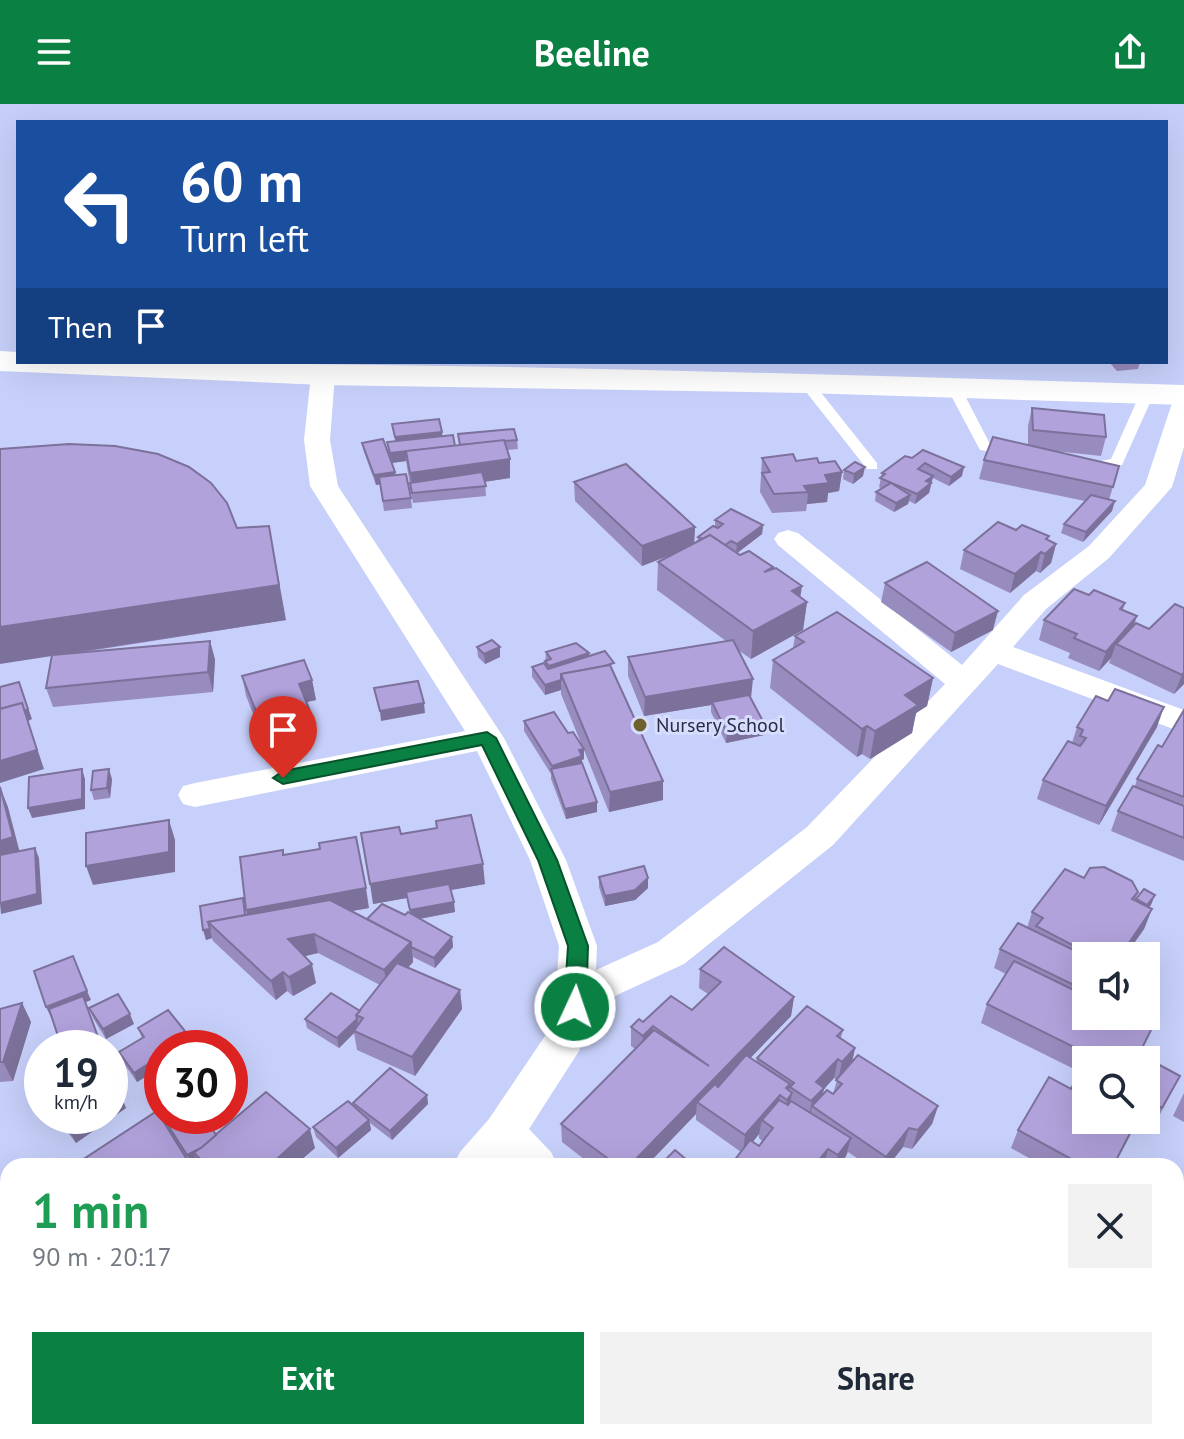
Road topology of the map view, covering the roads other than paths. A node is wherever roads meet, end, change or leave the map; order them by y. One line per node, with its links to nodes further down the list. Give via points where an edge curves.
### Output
1 (69, 364): 2 (main road)
2 (323, 375): 3 (main road); 15 (street, via 317,440 324,486)
3 (806, 383): 4 (main road); 9 (lane)
4 (954, 388): 6 (main road); 8 (lane, via 985,447)
5 (1184, 395): 6 (main road)
6 (1146, 396): 10 (lane, via 1117,462 1087,469)
7 (1184, 406): 12 (street, via 1158,487 1099,552 1035,602)
8 (1035, 458)
9 (872, 466)
10 (1074, 466)
11 (788, 539): 13 (street)
12 (991, 650): 13 (street); 14 (street)
13 (964, 683): 17 (street, via 820,836 671,953 603,984)
14 (1184, 722)
15 (487, 738): 16 (street); 17 (street, via 548,860 578,946)
16 (195, 795)
17 (575, 1007): 18 (street, via 565,1039)
18 (504, 1132): 19 (street); 20 (street)
19 (482, 1158)
20 (528, 1158)

